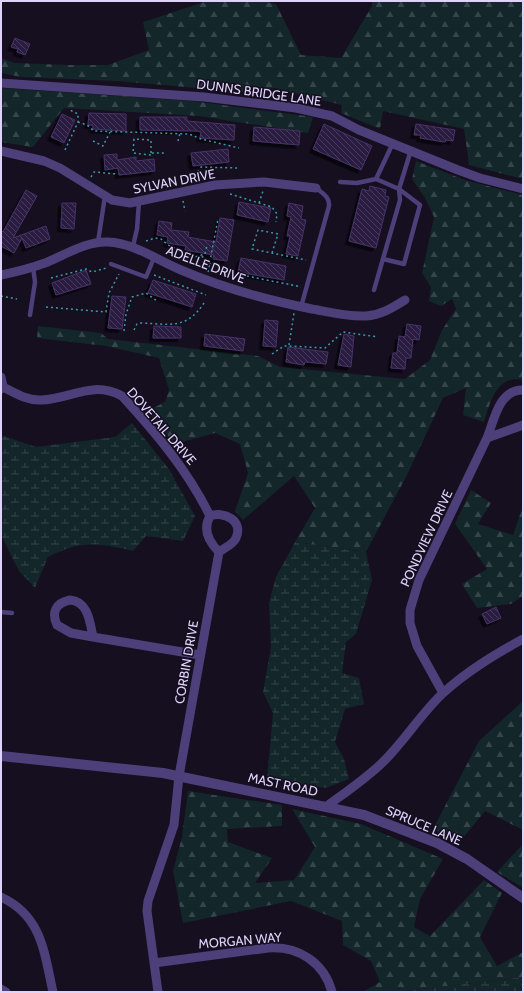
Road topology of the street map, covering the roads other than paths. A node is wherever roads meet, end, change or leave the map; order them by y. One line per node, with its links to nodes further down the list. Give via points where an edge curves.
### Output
1 (1, 83): 2 (street, DUNNS BRIDGE LANE, via 204,97 296,108 332,116)
2 (393, 143): 3 (street, DUNNS BRIDGE LANE); 5 (lane)
3 (411, 150): 8 (lane); 9 (street, DUNNS BRIDGE LANE, via 480,178)
4 (1, 151): 10 (street, SYLVAN DRIVE, via 29,156 60,168)
5 (376, 179): 6 (lane, via 357,183); 8 (lane)
6 (340, 182)
7 (316, 188): 11 (street, SYLVAN DRIVE, via 264,182 215,184); 21 (lane, via 329,201 307,288)
8 (399, 189): 15 (lane, via 400,200); 15 (lane, via 420,205 404,264)
9 (523, 189)
10 (106, 196): 11 (street, SYLVAN DRIVE, via 120,202); 12 (lane)
11 (139, 202): 13 (lane)
12 (98, 242): 13 (street, ADELLE DRIVE); 17 (street, ADELLE DRIVE)
13 (133, 246): 14 (street, ADELLE DRIVE)
14 (154, 258): 16 (lane, via 146,277); 21 (street, ADELLE DRIVE, via 192,275)
15 (383, 258): 19 (lane)
16 (111, 264)
17 (33, 267): 18 (street, ADELLE DRIVE); 22 (lane, via 35,282)
18 (1, 275)
19 (374, 290)
20 (405, 300): 21 (street, ADELLE DRIVE, via 387,311 366,316)
21 (298, 310)
22 (30, 315)
23 (1, 377): 24 (street, DOVETAIL DRIVE)
24 (2, 388): 28 (street, DOVETAIL DRIVE, via 40,401 91,389 113,391 122,396 182,467)
25 (523, 390): 27 (street, PONDVIEW DRIVE, via 517,390 504,398)
26 (523, 424): 27 (street)
27 (487, 438): 35 (street, PONDVIEW DRIVE, via 419,580 410,610 410,623 417,646)
28 (210, 516): 29 (street, via 206,522 207,535); 29 (street, via 225,515 236,524 236,539)
29 (219, 552): 34 (street, CORBIN DRIVE)
30 (1, 612): 31 (lane)
31 (12, 613)
32 (93, 636): 32 (street, via 83,605 77,600 63,601 57,606 54,612 57,625 70,633); 34 (street)
33 (523, 639): 35 (street, MAST ROAD, via 472,668)
34 (200, 655): 37 (street, CORBIN DRIVE)
35 (443, 693): 38 (street, MAST ROAD, via 377,768)
36 (1, 756): 37 (street, MAST ROAD)
37 (179, 776): 38 (street, MAST ROAD); 41 (street, CORBIN DRIVE, via 174,825 148,901)
38 (327, 806): 40 (street, SPRUCE LANE, via 370,817 437,843 467,859)
39 (1, 897): 44 (street, via 16,903 30,919 40,940)
40 (523, 898)
41 (154, 963): 45 (street, CORBIN DRIVE); 46 (street, MORGAN WAY, via 268,948 286,948 303,954 317,964)
42 (1, 989): 43 (street)
43 (6, 992)
44 (53, 992)
45 (158, 992)
46 (332, 992)

